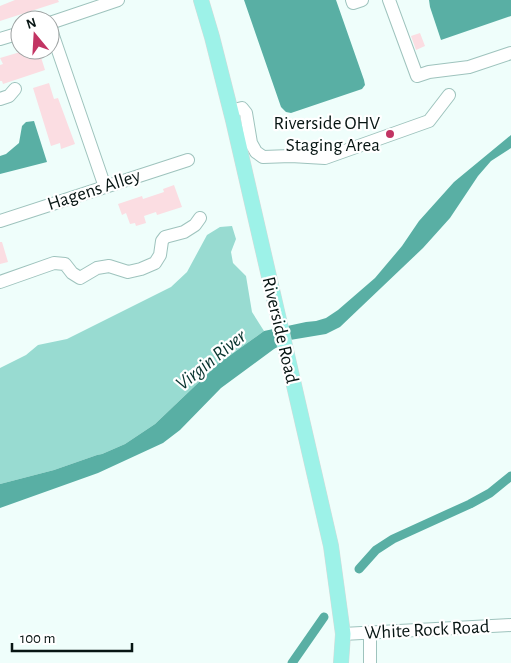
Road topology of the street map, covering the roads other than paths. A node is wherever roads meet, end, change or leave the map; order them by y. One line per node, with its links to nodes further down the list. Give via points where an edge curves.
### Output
1 (118, 0): 6 (street)
2 (201, 0): 12 (main road, Riverside Road)
3 (352, 0): 4 (street, via 353,3)
4 (362, 0)
5 (389, 0): 7 (street, via 417,76 469,67)
6 (60, 20)
7 (511, 53)
8 (60, 56): 14 (street)
9 (15, 89): 11 (street)
10 (449, 95): 12 (street, via 429,121 325,158 263,157 251,143 246,113 242,108)
11 (0, 99)
12 (230, 111): 19 (main road, Riverside Road, via 331,546)
13 (188, 160): 14 (street, Hagens Alley)
14 (105, 187): 16 (street, Hagens Alley)
15 (200, 218): 17 (street, via 184,232 166,237 155,263 140,269 128,272 109,266 80,278 65,264 54,262)
16 (0, 221)
17 (0, 282)
18 (511, 625): 20 (street, White Rock Road)
19 (343, 634): 20 (street, White Rock Road); 21 (main road, Riverside Road)
20 (370, 634): 22 (street)
21 (341, 663)
22 (370, 663)

